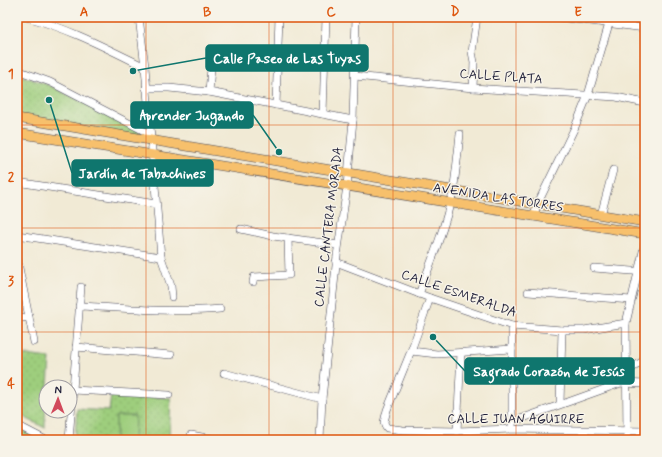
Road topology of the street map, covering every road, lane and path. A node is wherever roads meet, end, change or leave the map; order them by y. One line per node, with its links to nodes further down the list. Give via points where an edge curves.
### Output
1 (26, 17): 11 (street, via 70,32)
2 (139, 17): 11 (street)
3 (279, 17): 19 (street)
4 (326, 17): 20 (street)
5 (356, 17): 13 (street, CALLE CANTERA MORADA)
6 (476, 17): 15 (street, via 472,52)
7 (558, 17): 8 (street)
8 (611, 20): 9 (street); 17 (street)
9 (645, 28)
10 (212, 56): 16 (street)
11 (145, 67): 14 (street)
12 (17, 70): 25 (street, via 50,82)
13 (354, 76): 15 (street, CALLE PLATA); 22 (street, CALLE CANTERA MORADA)
14 (146, 88): 16 (street); 25 (street)
15 (474, 88): 17 (street, CALLE PLATA)
16 (209, 92): 19 (street)
17 (588, 95): 18 (street, CALLE PLATA); 34 (street, via 575,128)
18 (645, 103)
19 (276, 105): 20 (street)
20 (323, 114): 22 (street)
21 (17, 118): 25 (main road, AVENIDA LAS TORRES)
22 (353, 120): 28 (street, CALLE CANTERA MORADA)
23 (17, 133): 26 (main road, AVENIDA LAS TORRES)
24 (460, 134): 31 (street)
25 (150, 137): 26 (street); 28 (main road, AVENIDA LAS TORRES)
26 (152, 154): 30 (main road, AVENIDA LAS TORRES); 33 (street)
27 (613, 170): 35 (street)
28 (348, 174): 30 (street, CALLE CANTERA MORADA); 31 (main road, AVENIDA LAS TORRES)
29 (17, 182): 33 (street)
30 (347, 186): 32 (main road, AVENIDA LAS TORRES); 43 (street, CALLE CANTERA MORADA)
31 (453, 191): 32 (street); 34 (main road, AVENIDA LAS TORRES)
32 (450, 203): 36 (main road, AVENIDA LAS TORRES); 52 (street, via 436,249)
33 (156, 204): 44 (street)
34 (536, 205): 35 (main road, AVENIDA LAS TORRES); 36 (street)
35 (601, 215): 37 (main road, AVENIDA LAS TORRES)
36 (534, 217): 39 (main road, AVENIDA LAS TORRES)
37 (645, 222)
38 (241, 229): 41 (street)
39 (645, 234)
40 (17, 235): 44 (street)
41 (288, 238): 43 (street); 49 (street, via 289,275 254,277)
42 (645, 243): 48 (street)
43 (338, 245): 46 (street, CALLE CANTERA MORADA)
44 (161, 257): 53 (street)
45 (17, 258): 59 (street)
46 (336, 262): 52 (street, CALLE ESMERALDA); 77 (street, CALLE CANTERA MORADA)
47 (594, 268): 48 (street)
48 (642, 271): 55 (street)
49 (253, 282)
50 (81, 287): 56 (street)
51 (528, 292): 55 (street)
52 (418, 294): 54 (street, CALLE ESMERALDA)
53 (172, 297)
54 (430, 298): 61 (street, CALLE ESMERALDA); 66 (street)
55 (631, 300): 60 (street)
56 (80, 306): 57 (street, via 176,311); 64 (street)
57 (220, 309)
58 (17, 317): 59 (street)
59 (29, 318): 63 (street)
60 (626, 323): 62 (street, CALLE ESMERALDA, via 589,330); 70 (street)
61 (512, 326): 62 (street, CALLE ESMERALDA); 65 (street)
62 (562, 330): 78 (street)
63 (34, 342)
64 (76, 347): 68 (street); 72 (street)
65 (512, 349): 67 (street); 81 (street)
66 (411, 351): 67 (street); 82 (street, CALLE JUAN AGUIRRE, via 387,410 385,425 387,428 402,430)
67 (461, 353): 82 (street)
68 (171, 354)
69 (645, 360): 70 (street)
70 (627, 371): 73 (street)
71 (224, 373): 77 (street)
72 (74, 379)
73 (627, 384): 74 (street); 78 (street, via 621,383); 83 (street)
74 (645, 384)
75 (78, 390): 76 (street)
76 (169, 395)
77 (322, 399): 89 (street, CALLE CANTERA MORADA)
78 (560, 404): 81 (street)
79 (71, 419): 87 (street)
80 (17, 425): 86 (street)
81 (512, 425): 82 (street, CALLE JUAN AGUIRRE); 83 (street, CALLE JUAN AGUIRRE)
82 (457, 431)
83 (628, 431): 84 (street, CALLE JUAN AGUIRRE); 90 (street)
84 (645, 431)
85 (191, 435): 88 (street)
86 (46, 440)
87 (69, 440)
88 (218, 440)
89 (320, 440)
90 (627, 440)

